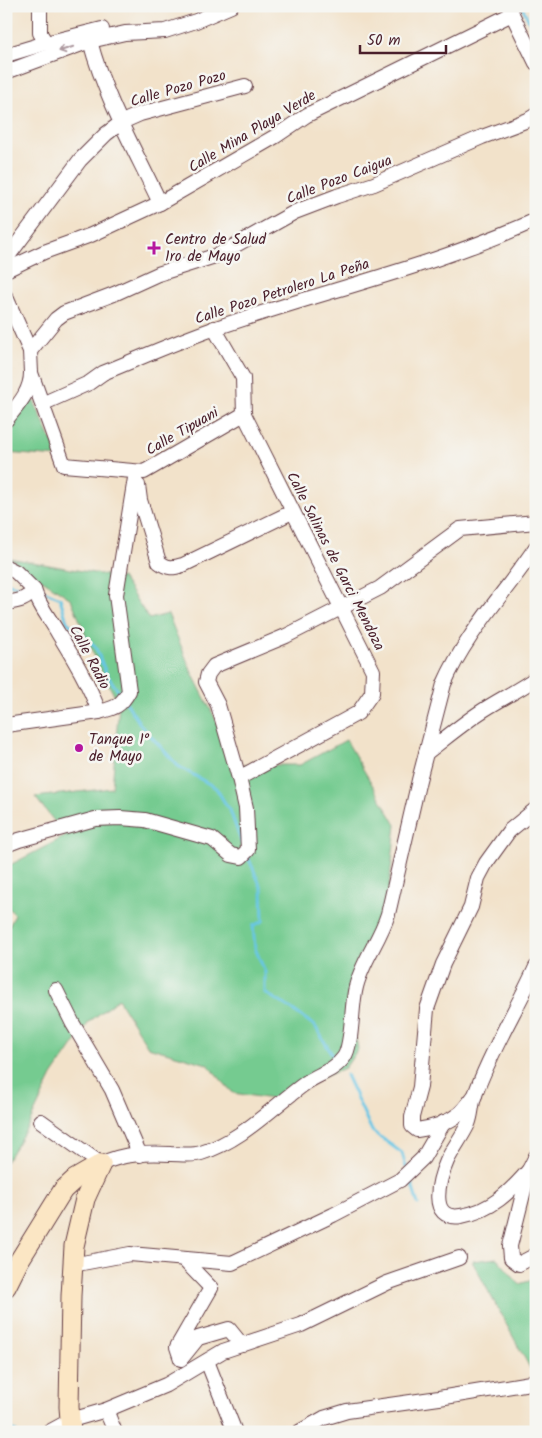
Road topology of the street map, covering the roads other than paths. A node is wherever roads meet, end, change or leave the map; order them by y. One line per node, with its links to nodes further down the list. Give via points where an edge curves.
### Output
1 (40, 6): 6 (street, via 40,33)
2 (208, 6): 6 (street, via 164,22 127,24)
3 (231, 6): 5 (street, via 165,31 125,33)
4 (510, 10): 8 (street); 13 (street, Calle Mina Playa Verde, via 307,115)
5 (90, 41): 9 (street, one-way to 9); 12 (street, via 109,98)
6 (46, 42): 7 (street)
7 (6, 55)
8 (536, 63)
9 (6, 72)
10 (245, 86): 12 (street, Calle Pozo Pozo, via 156,109)
11 (536, 115): 19 (street, Calle Pozo Caigua, via 374,184 295,212 218,255 158,274 64,313 56,318)
12 (122, 122): 13 (street); 15 (street, Calle Pozo Pozo, via 89,149)
13 (160, 203): 16 (street, Calle Mina Playa Verde)
14 (536, 220): 18 (street, Calle Pozo Petrolero La Peña, via 418,264)
15 (6, 260)
16 (6, 270)
17 (7, 300): 19 (street)
18 (214, 328): 21 (street, Calle Pozo Petrolero La Peña, via 103,373 89,383); 22 (street, Calle Salinas de Garci Mendoza, via 243,378)
19 (30, 351): 20 (street)
20 (31, 373): 21 (street); 23 (street, via 31,382)
21 (42, 404): 24 (street, via 64,465)
22 (244, 414): 24 (street, Calle Tipuani, via 152,468); 25 (street, Calle Salinas de Garci Mendoza)
23 (6, 420)
24 (136, 472): 25 (street, via 140,500 160,562 172,569); 33 (street, via 116,595 129,690 123,702 113,709)
25 (292, 512): 31 (street, Calle Salinas de Garci Mendoza)
26 (536, 522): 31 (street, via 460,528 380,588)
27 (536, 547): 35 (street, via 494,602 448,673)
28 (6, 567): 29 (street)
29 (34, 590): 30 (street, via 21,601); 33 (street, Calle Radio)
30 (6, 604)
31 (342, 608): 36 (street, Calle Salinas de Garci Mendoza, via 373,671 372,693 358,713); 36 (street, via 214,666 208,674 206,682 218,705)
32 (536, 678): 35 (street, via 479,713)
33 (99, 712): 34 (street, Calle Radio)
34 (6, 725)
35 (426, 753): 44 (street, via 388,914 356,987 344,1058 308,1081 242,1134 213,1149 198,1154)
36 (239, 778): 38 (street, via 246,808 248,850 241,858 231,855 212,840 145,820 120,818 95,819)
37 (536, 809): 43 (street, via 509,831 486,863 478,878 471,907 443,964 427,1009 420,1087 412,1126 417,1130 426,1129)
38 (6, 845)
39 (536, 967): 41 (street)
40 (56, 990): 44 (street, via 112,1090)
41 (475, 1095): 43 (street, via 459,1114); 47 (street, via 468,1123 447,1162 440,1185 438,1200 442,1211 450,1217 482,1210 497,1202)
42 (41, 1121): 46 (street)
43 (444, 1122): 50 (street, via 423,1158 400,1180 232,1263)
44 (140, 1155): 46 (street, via 111,1158)
45 (536, 1156): 47 (street)
46 (101, 1164): 51 (street, via 78,1221); 52 (street, via 75,1179 64,1190)
47 (529, 1170): 48 (street, via 510,1246 511,1258 519,1264)
48 (536, 1255)
49 (460, 1258): 53 (street, via 387,1283 301,1326)
50 (183, 1259): 51 (street, via 130,1254); 53 (street, via 211,1288 178,1347 181,1358 198,1338 229,1330)
51 (72, 1265): 57 (street)
52 (6, 1287)
53 (242, 1345): 54 (street)
54 (207, 1361): 56 (street, via 166,1385); 60 (street)
55 (536, 1379): 61 (street, via 488,1391 347,1411 324,1418)
56 (106, 1410): 57 (street); 59 (street)
57 (71, 1426): 58 (street)
58 (49, 1432)
59 (115, 1432)
60 (235, 1432)
61 (299, 1432)

